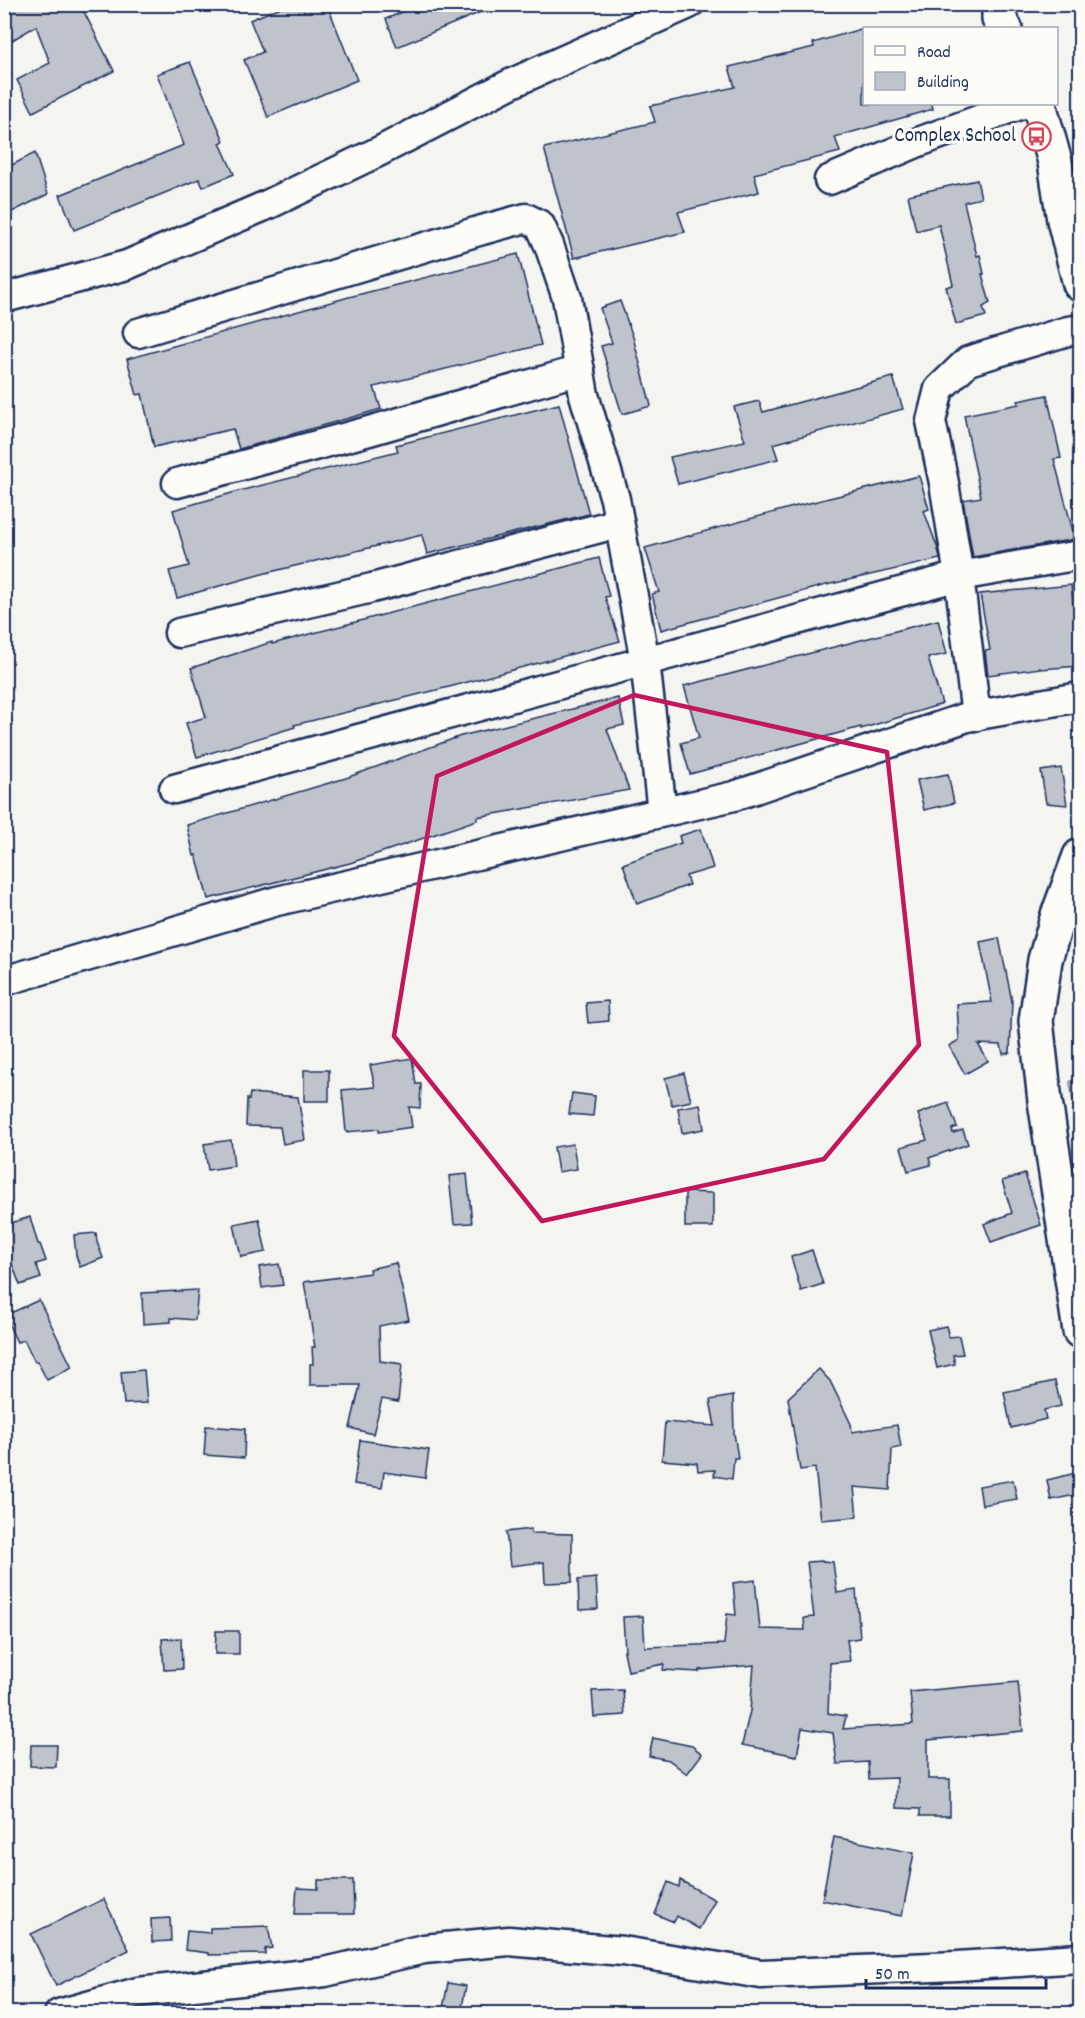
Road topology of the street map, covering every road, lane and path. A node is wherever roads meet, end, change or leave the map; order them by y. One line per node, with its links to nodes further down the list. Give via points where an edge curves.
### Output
1 (689, 4): 6 (street, via 510,84 256,210 127,265)
2 (1019, 105): 4 (street)
3 (1039, 105): 5 (main road)
4 (829, 180)
5 (1080, 284)
6 (4, 298)
7 (1080, 329): 13 (street, via 968,361 939,389 931,421)
8 (138, 333): 9 (street, via 526,218 540,225 549,245 567,298)
9 (580, 370): 10 (street); 11 (street)
10 (177, 483)
11 (619, 523): 14 (street, via 372,588); 15 (street)
12 (1080, 555): 13 (street)
13 (959, 576): 15 (street); 17 (street)
14 (179, 633)
15 (645, 661): 18 (street); 19 (street)
16 (1080, 697): 17 (street)
17 (976, 716): 19 (street, via 734,796)
18 (174, 789)
19 (662, 812): 21 (street, via 277,901)
20 (1080, 856): 22 (main road, via 1045,960 1036,1021)
21 (4, 981)
22 (1080, 1331)
23 (1080, 1958): 24 (street, via 761,1974 622,1951 508,1941 424,1949 325,1972 138,1992)
24 (59, 2013)

